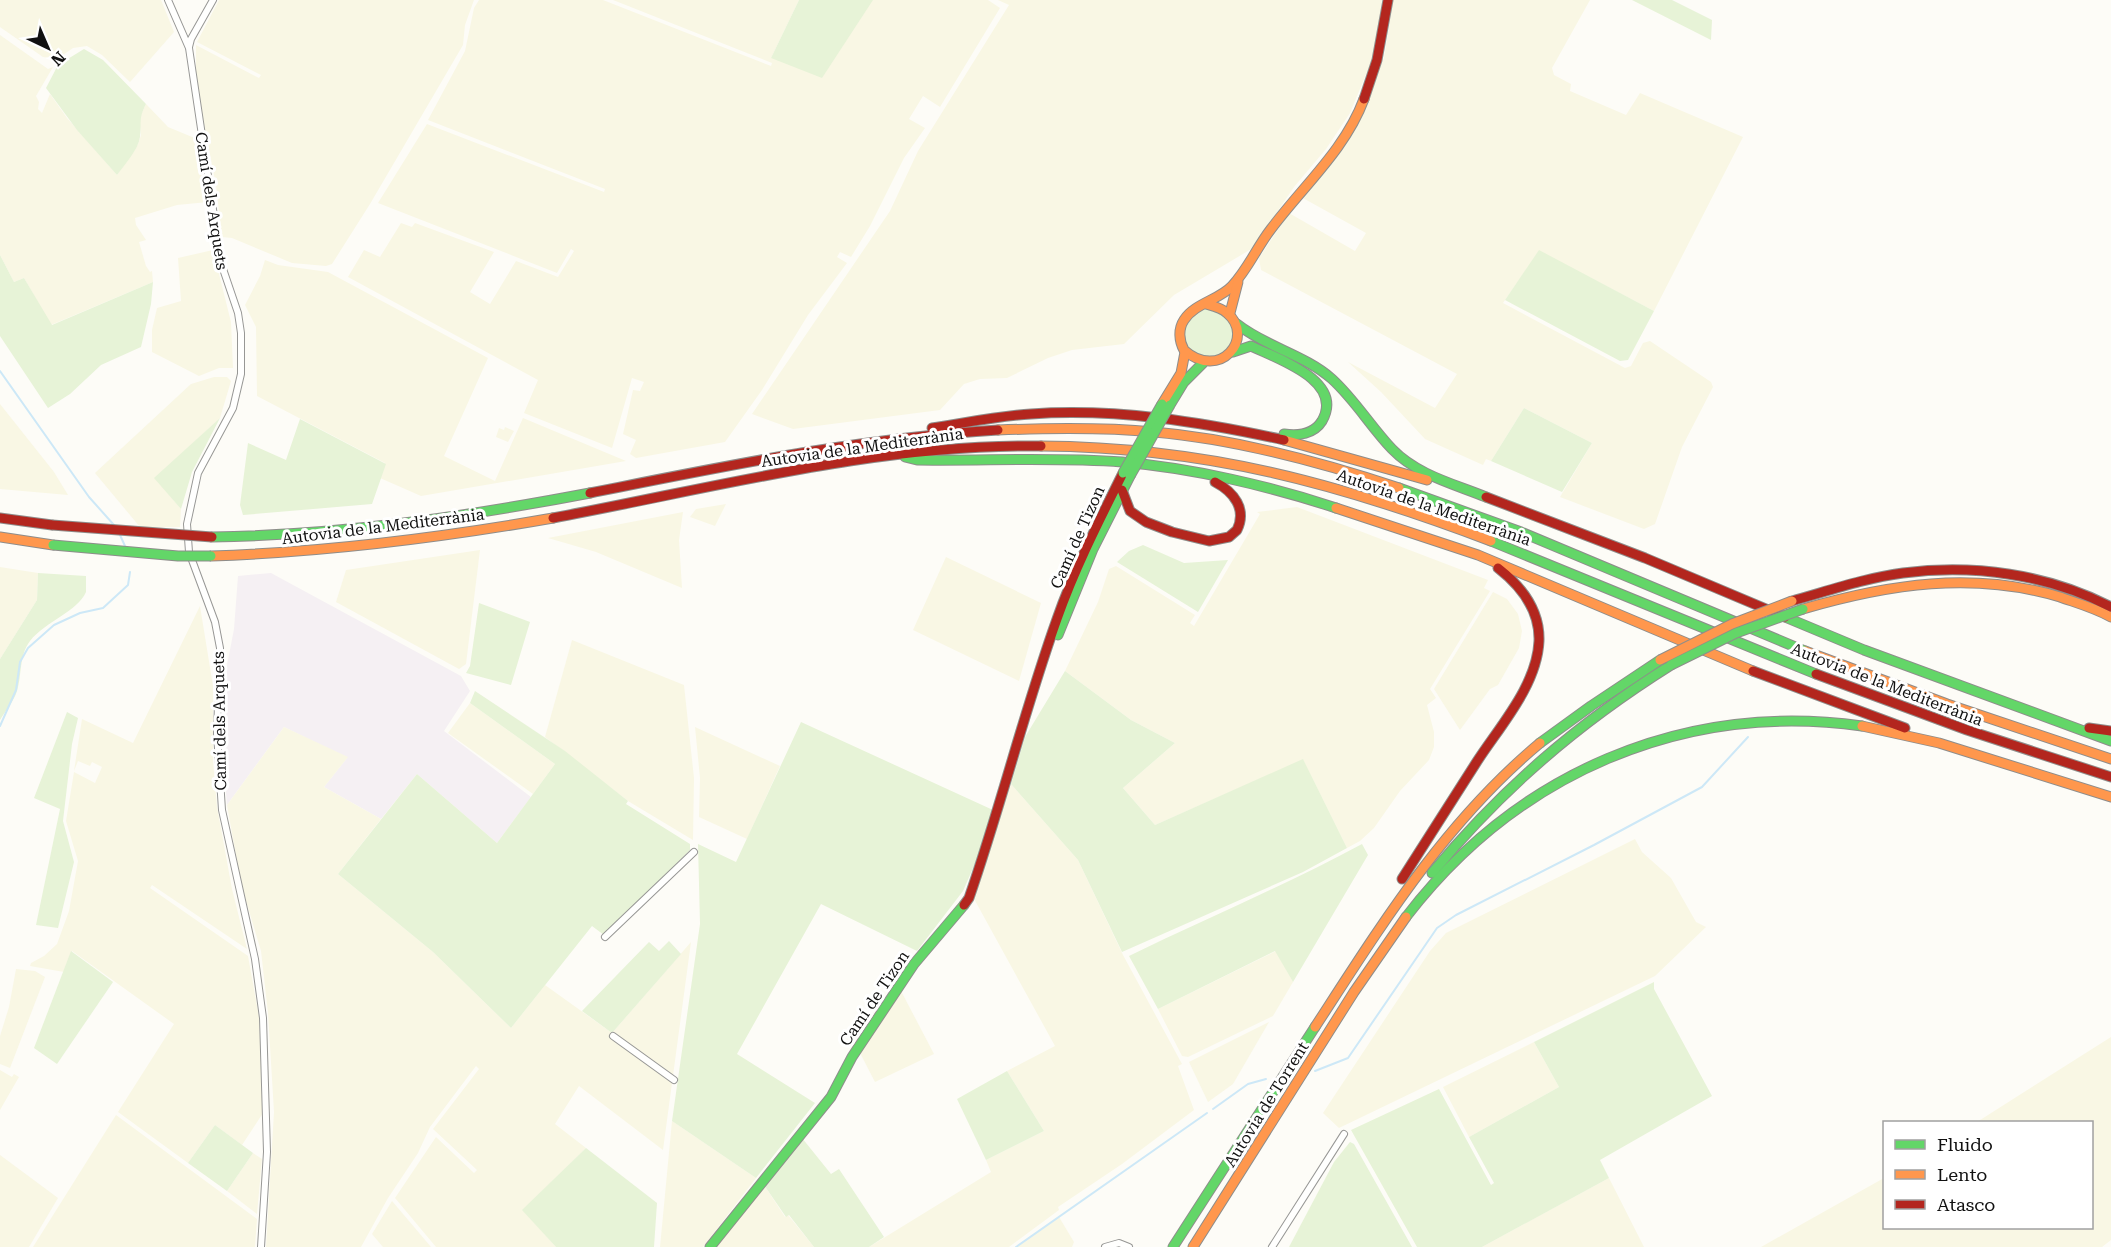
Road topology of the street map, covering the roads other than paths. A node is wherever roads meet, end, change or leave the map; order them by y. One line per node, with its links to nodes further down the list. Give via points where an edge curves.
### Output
1 (168, 0): 4 (street, Camí dels Arquets)
2 (213, 0): 4 (street)
3 (1388, 0): 5 (main road, via 1382,48 1356,117 1341,143 1274,225)
4 (189, 48): 40 (street, Camí dels Arquets, via 221,263 238,313 243,350 234,408 198,473 187,524 189,552 215,622 220,648 217,733 222,810 255,959 263,1018 268,1140)
5 (1238, 280): 6 (main road); 7 (main road)
6 (1206, 304): 7 (main road, via 1221,306); 9 (main road, via 1189,312 1180,326 1180,342)
7 (1230, 313): 8 (main road)
8 (1238, 324): 10 (main road); 19 (main road, via 1252,336 1333,380 1394,451 1425,473)
9 (1185, 352): 11 (main road); 12 (main road, Camí de Tizon, via 1181,373)
10 (1233, 352): 11 (main road, via 1220,362); 13 (main road, via 1251,346 1316,379 1326,393 1328,408 1322,422 1309,432 1293,436)
11 (1203, 363): 12 (main road, Camí de Tizon)
12 (1166, 404): 16 (main road, Camí de Tizon, bridge)
13 (1264, 433): 14 (main road, via 1106,414 1046,413 871,435); 19 (main road)
14 (856, 443): 20 (main road, Autovia de la Mediterrània, bridge, via 441,518 336,531 176,536); 30 (main road, Autovia de la Mediterrània, via 999,431 1142,431 1290,456 1385,483 1502,524 1904,690)
15 (902, 456): 17 (main road, via 917,460 1092,460); 21 (main road, Autovia de la Mediterrània, bridge, via 760,476 445,537 321,551 178,556); 31 (main road, Autovia de la Mediterrània, via 976,447 1134,449 1204,458 1289,476 1379,501 1489,540 1896,706)
16 (1126, 474): 18 (main road, Camí de Tizon); 29 (main road, Camí de Tizon, via 1087,545 1057,619)
17 (1198, 474): 18 (main road, via 1234,492 1241,508 1235,531 1217,542 1191,538 1138,518 1126,505); 22 (main road, via 1291,493)
18 (1122, 490): 29 (main road, Camí de Tizon, via 1065,618)
19 (1497, 501): 25 (main road, via 1864,650)
20 (0, 518)
21 (0, 537)
22 (1467, 553): 27 (main road); 37 (main road, via 1510,577 1529,600 1538,626 1535,663 1521,693 1314,1017)
23 (2111, 607): 37 (main road, bridge, via 2052,583 1998,573 1942,570 1901,574 1792,602 1732,624 1660,660 1558,730 1460,819 1411,879)
24 (2111, 617): 35 (main road, bridge, via 2050,593 2001,582 1944,579 1893,586 1803,609 1736,633 1671,665 1587,718 1520,776 1418,891)
25 (2047, 717): 26 (main road); 28 (main road)
26 (2111, 730)
27 (1928, 738): 32 (main road); 35 (main road, via 1831,722 1774,721 1718,726 1670,736 1610,756 1534,795 1475,840 1427,890)
28 (2111, 741)
29 (1018, 744): 41 (main road, Camí de Tizon, via 969,898 914,964 852,1057 831,1097)
30 (2111, 759)
31 (2111, 777)
32 (2111, 797)
33 (694, 852): 34 (street)
34 (605, 938)
35 (1364, 977): 45 (main road, Autovia de Torrent)
36 (613, 1036): 38 (street)
37 (1307, 1036): 44 (main road, Autovia de Torrent)
38 (674, 1080)
39 (1344, 1134): 46 (street)
40 (261, 1247)
41 (710, 1247)
42 (1105, 1247): 43 (street)
43 (1129, 1247)
44 (1173, 1247)
45 (1193, 1247)
46 (1272, 1247)

